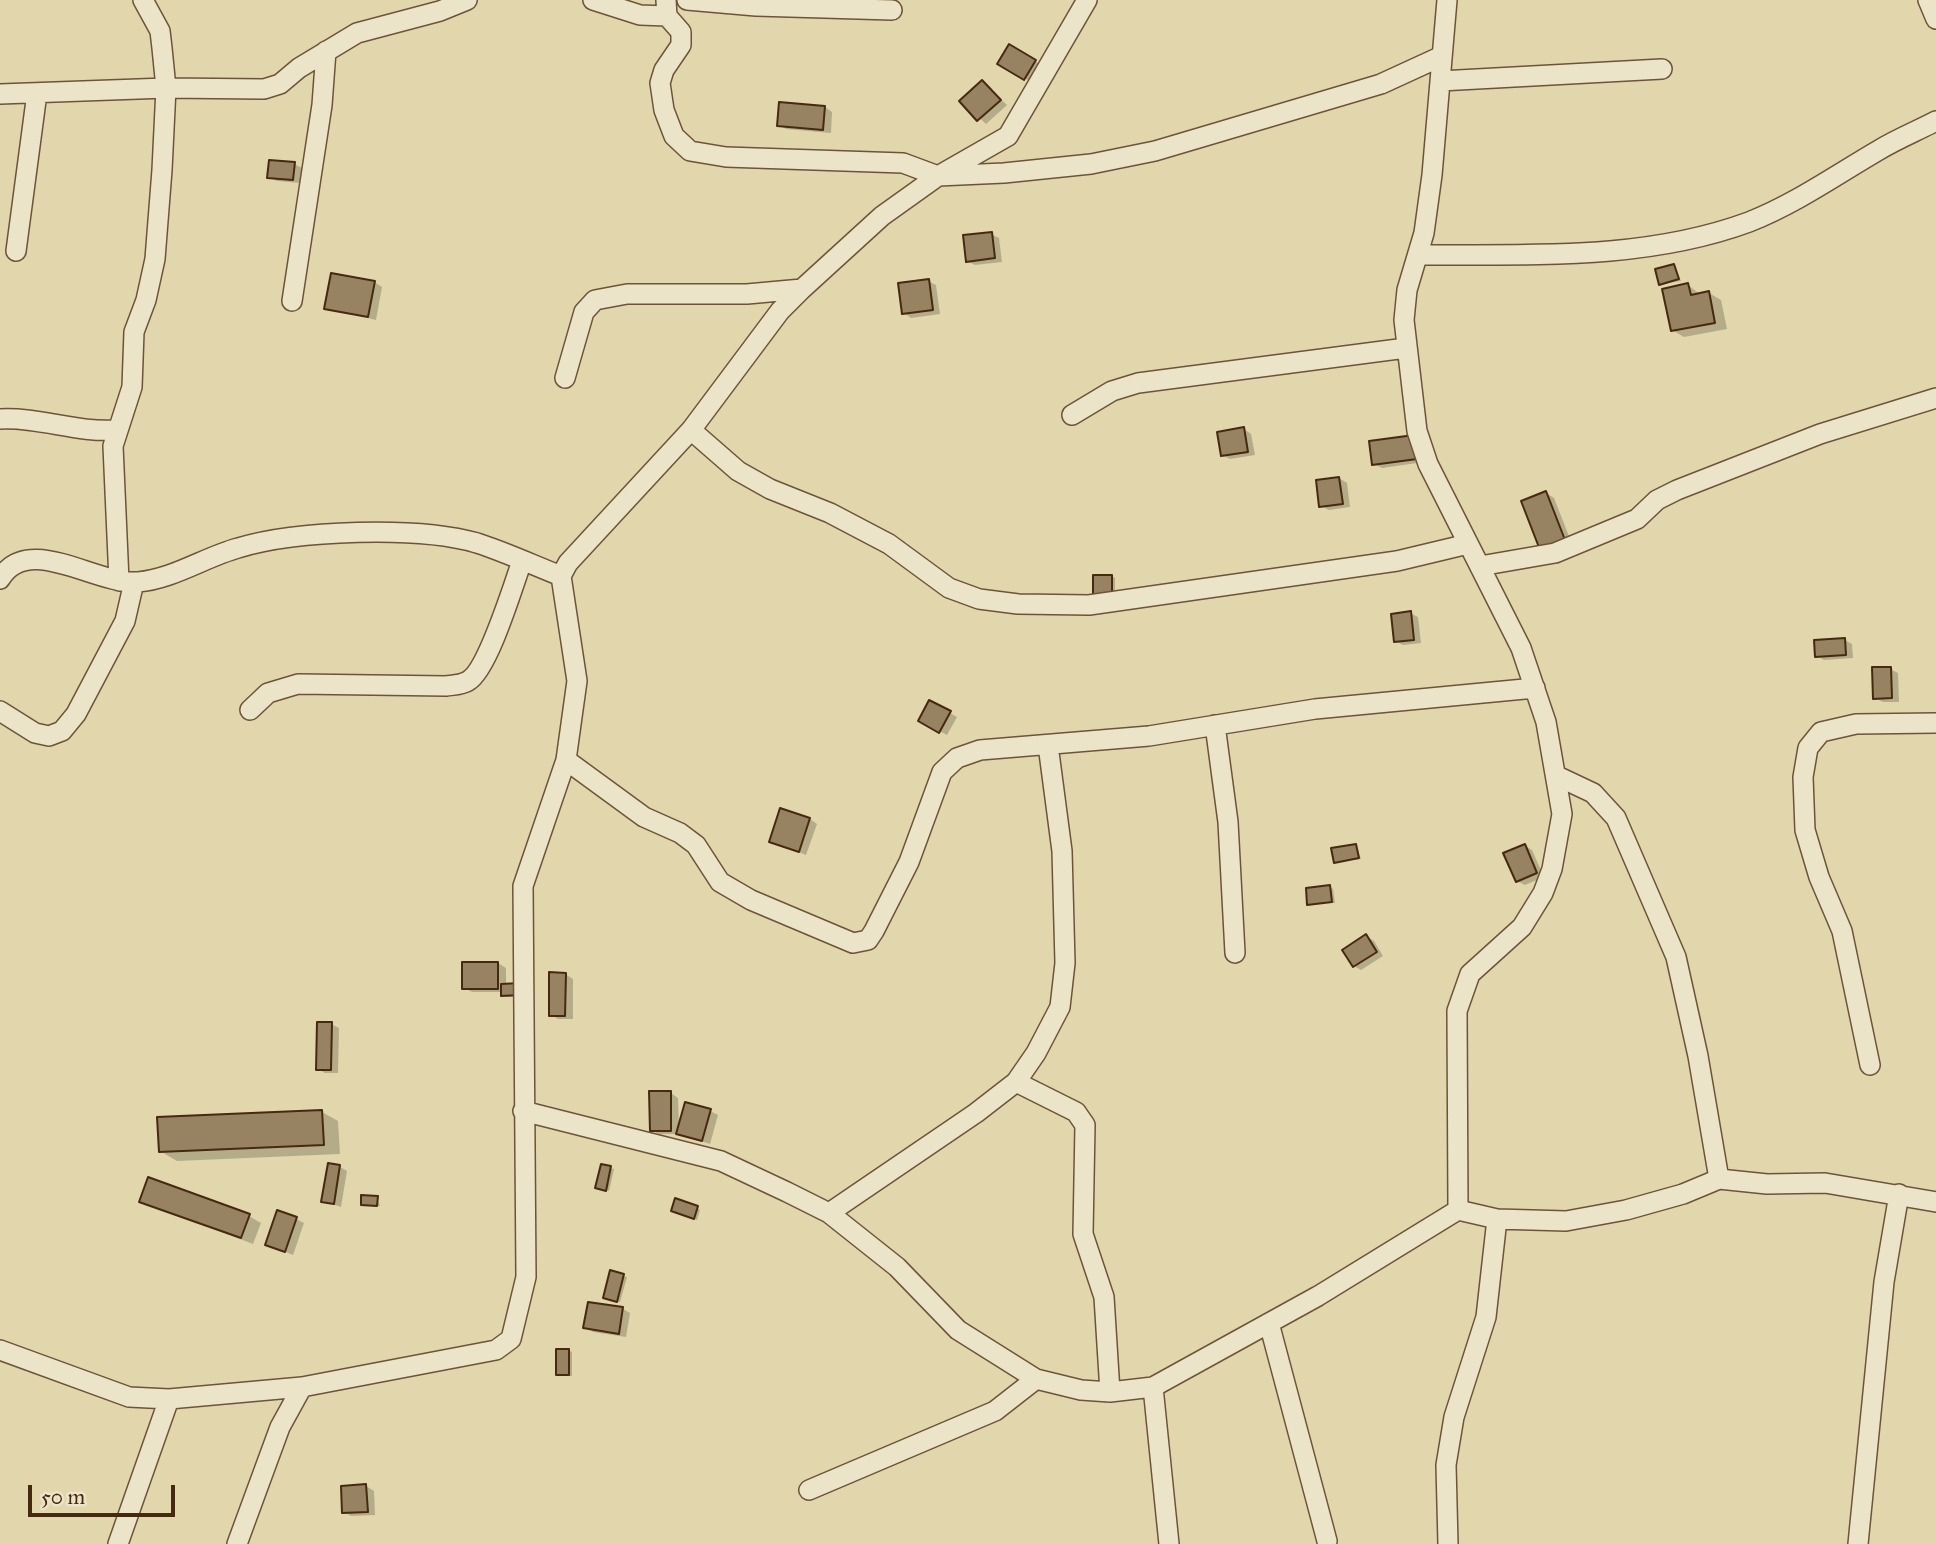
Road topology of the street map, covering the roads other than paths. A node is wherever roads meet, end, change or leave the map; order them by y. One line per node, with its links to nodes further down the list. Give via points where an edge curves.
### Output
1 (143, 0): 15 (street, via 160,31)
2 (467, 0): 11 (street, via 357,33)
3 (593, 0): 8 (street, via 640,15)
4 (687, 0): 9 (street)
5 (1087, 0): 19 (street, via 1008,136)
6 (1447, 0): 12 (street)
7 (1928, 0): 10 (street)
8 (667, 8): 19 (street, via 681,32 681,45 660,83 664,110 674,136 690,151 726,157 904,163)
9 (892, 10)
10 (1936, 19)
11 (326, 51): 15 (street, via 280,84 264,89); 23 (street)
12 (1442, 56): 14 (street); 19 (street, via 1381,84 1155,151 1091,164)
13 (1662, 69): 14 (street)
14 (1440, 81): 21 (street, via 1432,175)
15 (166, 88): 16 (street); 29 (street, via 155,259 134,332 132,387)
16 (37, 93): 17 (street); 20 (street)
17 (0, 94)
18 (1936, 121): 21 (street, via 1801,197 1751,221 1702,237 1608,252)
19 (938, 176): 22 (street, via 882,216)
20 (16, 251)
21 (1418, 255): 24 (street, via 1407,290)
22 (802, 289): 25 (street, via 627,294 595,300 584,312); 30 (street, via 780,311)
23 (292, 301)
24 (1406, 348): 27 (street, via 1138,383 1112,391); 31 (street, via 1417,431 1428,464)
25 (565, 378)
26 (1936, 398): 33 (street, via 1819,434 1677,490 1657,500 1637,519 1555,553)
27 (1072, 415)
28 (0, 419): 29 (street, via 92,432)
29 (116, 430): 36 (street, via 113,467)
30 (691, 430): 31 (street, via 738,471 889,544 948,588 979,599 1089,605 1397,561); 34 (street)
31 (1468, 544): 33 (street)
32 (522, 561): 34 (street); 36 (street, via 475,543 404,532 320,535 240,547 155,580); 38 (street, via 488,652 479,671 467,682 446,686 298,684 268,693)
33 (1480, 566): 37 (street, via 1521,648)
34 (561, 576): 43 (street, via 577,681)
35 (0, 579): 36 (street, via 16,561 34,557)
36 (126, 581): 39 (street, via 125,621 76,714 62,731 49,736 36,733)
37 (1535, 688): 41 (street, via 1315,709); 44 (street)
38 (250, 710)
39 (0, 711)
40 (1936, 723): 46 (street, via 1856,724 1821,732 1808,748 1803,777 1805,830 1842,932)
41 (1215, 726): 42 (street); 45 (street, via 1228,822)
42 (1048, 745): 43 (street, via 980,750 957,758 942,772 909,862 874,932 868,940 853,943 720,882 696,845 680,832 643,817); 47 (street, via 1062,851 1065,963 1060,1007)
43 (566, 760): 48 (street, via 523,886)
44 (1557, 776): 49 (street, via 1593,793 1616,818 1676,957 1699,1056); 52 (street, via 1562,814 1543,892 1522,927 1470,974 1457,1011)
45 (1236, 953)
46 (1870, 1065)
47 (1016, 1082): 53 (street); 60 (street, via 1076,1112 1085,1125 1083,1234 1104,1297)
48 (523, 1111): 53 (street, via 721,1161); 58 (street, via 526,1277 511,1339 496,1350)
49 (1719, 1179): 50 (street, via 1825,1183); 54 (street, via 1626,1210 1566,1221)
50 (1899, 1194): 51 (street); 68 (street, via 1884,1282)
51 (1936, 1202)
52 (1458, 1210): 54 (street); 55 (street)
53 (828, 1213): 57 (street, via 897,1268 958,1330)
54 (1497, 1219): 67 (street, via 1486,1317 1454,1417 1446,1465)
55 (1269, 1323): 59 (street); 63 (street)
56 (0, 1350): 61 (street, via 129,1396)
57 (1035, 1379): 60 (street); 62 (street, via 995,1411)
58 (302, 1387): 61 (street); 65 (street, via 267,1458)
59 (1153, 1387): 60 (street); 66 (street)
60 (1111, 1392)
61 (169, 1399): 64 (street)
62 (809, 1490)
63 (1327, 1541)
64 (118, 1544)
65 (237, 1544)
66 (1170, 1544)
67 (1448, 1544)
68 (1858, 1544)

